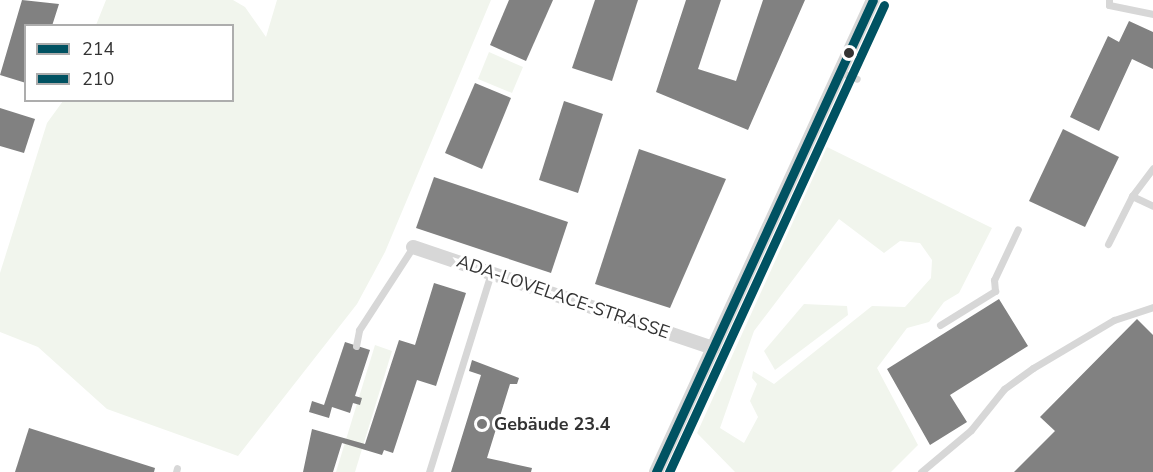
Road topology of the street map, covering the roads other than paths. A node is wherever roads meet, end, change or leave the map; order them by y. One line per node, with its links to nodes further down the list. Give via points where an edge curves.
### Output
1 (873, 0): 4 (street)
2 (1109, 0): 3 (lane, via 1109,5)
3 (1153, 14)
4 (840, 72): 5 (lane); 16 (street)
5 (857, 79)
6 (1153, 168): 7 (lane)
7 (1132, 196): 8 (lane); 10 (lane)
8 (1153, 206)
9 (1017, 229): 14 (lane, via 994,280 995,291)
10 (1108, 244)
11 (413, 247): 12 (street, ADA-LOVELACE-STRASSE); 15 (lane, via 359,330)
12 (491, 273): 16 (street, ADA-LOVELACE-STRASSE); 17 (lane)
13 (1153, 307): 19 (lane, via 1114,320 1023,375 991,402 971,430)
14 (940, 325)
15 (356, 346)
16 (713, 348): 18 (street)
17 (429, 472)
18 (656, 472)
19 (921, 472)

